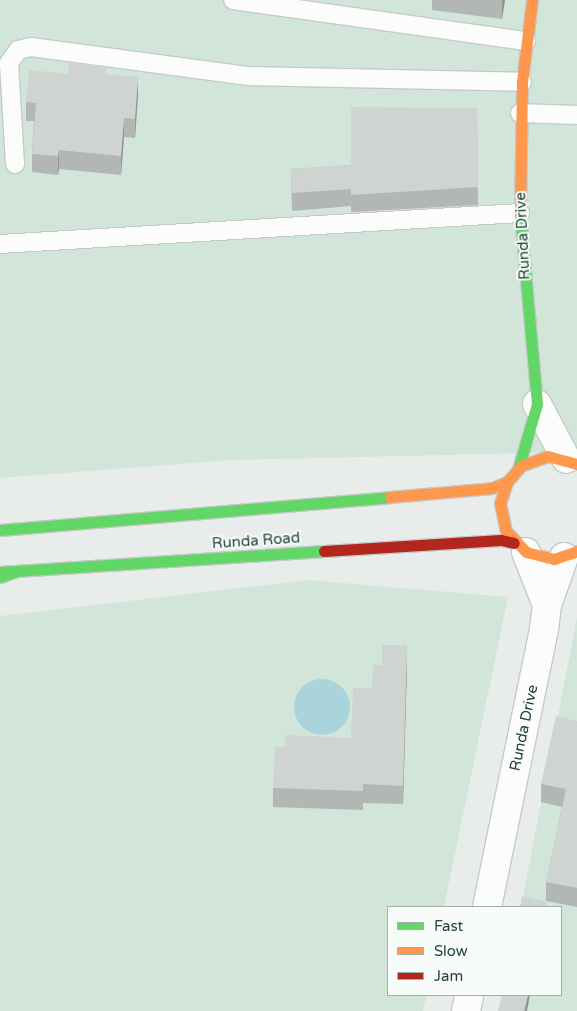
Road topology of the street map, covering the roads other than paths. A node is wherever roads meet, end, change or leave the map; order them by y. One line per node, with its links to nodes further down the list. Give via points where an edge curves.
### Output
1 (233, 0): 3 (lane)
2 (532, 0): 3 (street, Runda Drive)
3 (526, 41): 4 (street, Runda Drive)
4 (522, 82): 5 (street, Runda Drive); 7 (lane, via 247,76 31,47 18,50 9,63)
5 (520, 113): 6 (lane); 8 (street, Runda Drive)
6 (577, 116)
7 (15, 164)
8 (520, 213): 9 (lane); 10 (street, Runda Drive)
9 (0, 244)
10 (537, 404): 11 (street); 12 (street, Runda Drive)
11 (571, 462): 12 (street, Runda Drive, via 548,456)
12 (518, 469): 13 (street, Runda Drive)
13 (508, 482): 14 (street, via 492,488); 15 (street, Runda Drive, via 500,503 501,518)
14 (0, 530)
15 (520, 548): 16 (street, via 539,558); 17 (street, Runda Road, via 501,540); 20 (street, Runda Drive)
16 (571, 554): 20 (street)
17 (17, 571): 18 (street, Runda Road); 19 (street)
18 (0, 572)
19 (0, 577)
20 (547, 605): 21 (street, Runda Drive)
21 (487, 906)
22 (469, 996): 23 (street)
23 (466, 1011)

